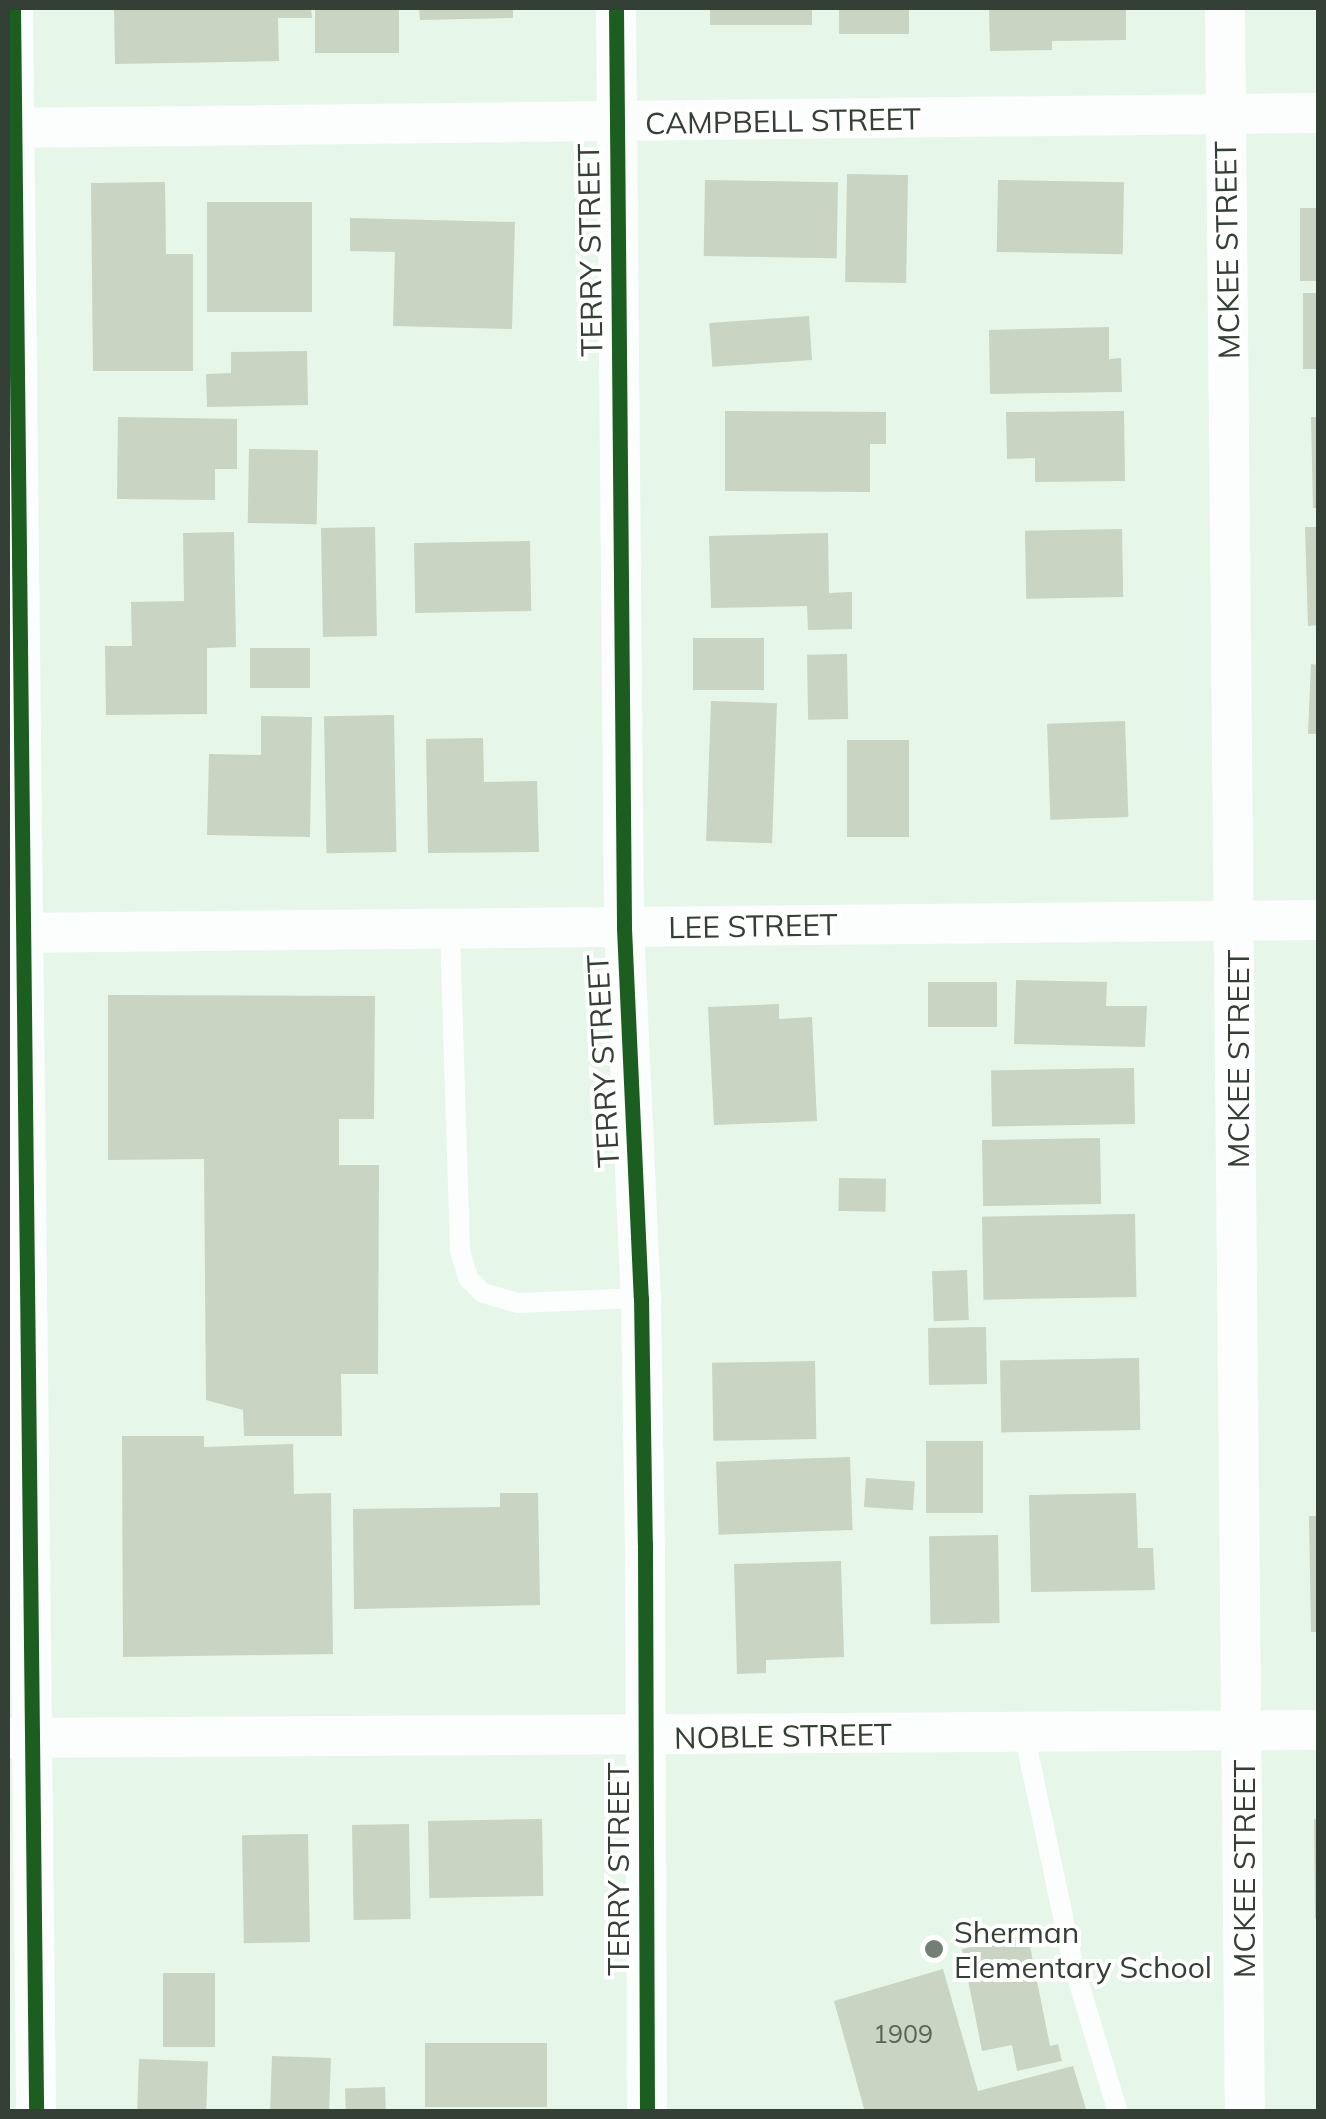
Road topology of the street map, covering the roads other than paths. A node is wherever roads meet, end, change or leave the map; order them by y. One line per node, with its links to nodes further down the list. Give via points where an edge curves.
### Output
1 (13, 8): 7 (street)
2 (616, 8): 6 (street, TERRY STREET)
3 (1225, 8): 5 (street, MCKEE STREET)
4 (1318, 113): 5 (street, CAMPBELL STREET)
5 (1226, 114): 6 (street, CAMPBELL STREET); 9 (street, MCKEE STREET)
6 (617, 124): 7 (street, CAMPBELL STREET); 10 (street, TERRY STREET)
7 (11, 128): 12 (street)
8 (1318, 920): 9 (street, LEE STREET)
9 (1237, 921): 10 (street, LEE STREET); 15 (street, MCKEE STREET)
10 (624, 928): 11 (street, LEE STREET); 13 (street, TERRY STREET)
11 (450, 931): 12 (street, LEE STREET); 13 (lane, via 460,1251 468,1278 483,1292 518,1302)
12 (14, 933): 18 (street)
13 (641, 1298): 17 (street, TERRY STREET)
14 (1318, 1730): 15 (street, NOBLE STREET)
15 (1243, 1732): 16 (street, NOBLE STREET); 22 (street, MCKEE STREET)
16 (1024, 1734): 17 (street, NOBLE STREET); 21 (lane, via 1092,2040)
17 (644, 1737): 18 (street, NOBLE STREET); 20 (street, TERRY STREET)
18 (20, 1738): 19 (street)
19 (36, 2112)
20 (647, 2112)
21 (1118, 2112)
22 (1246, 2112)

